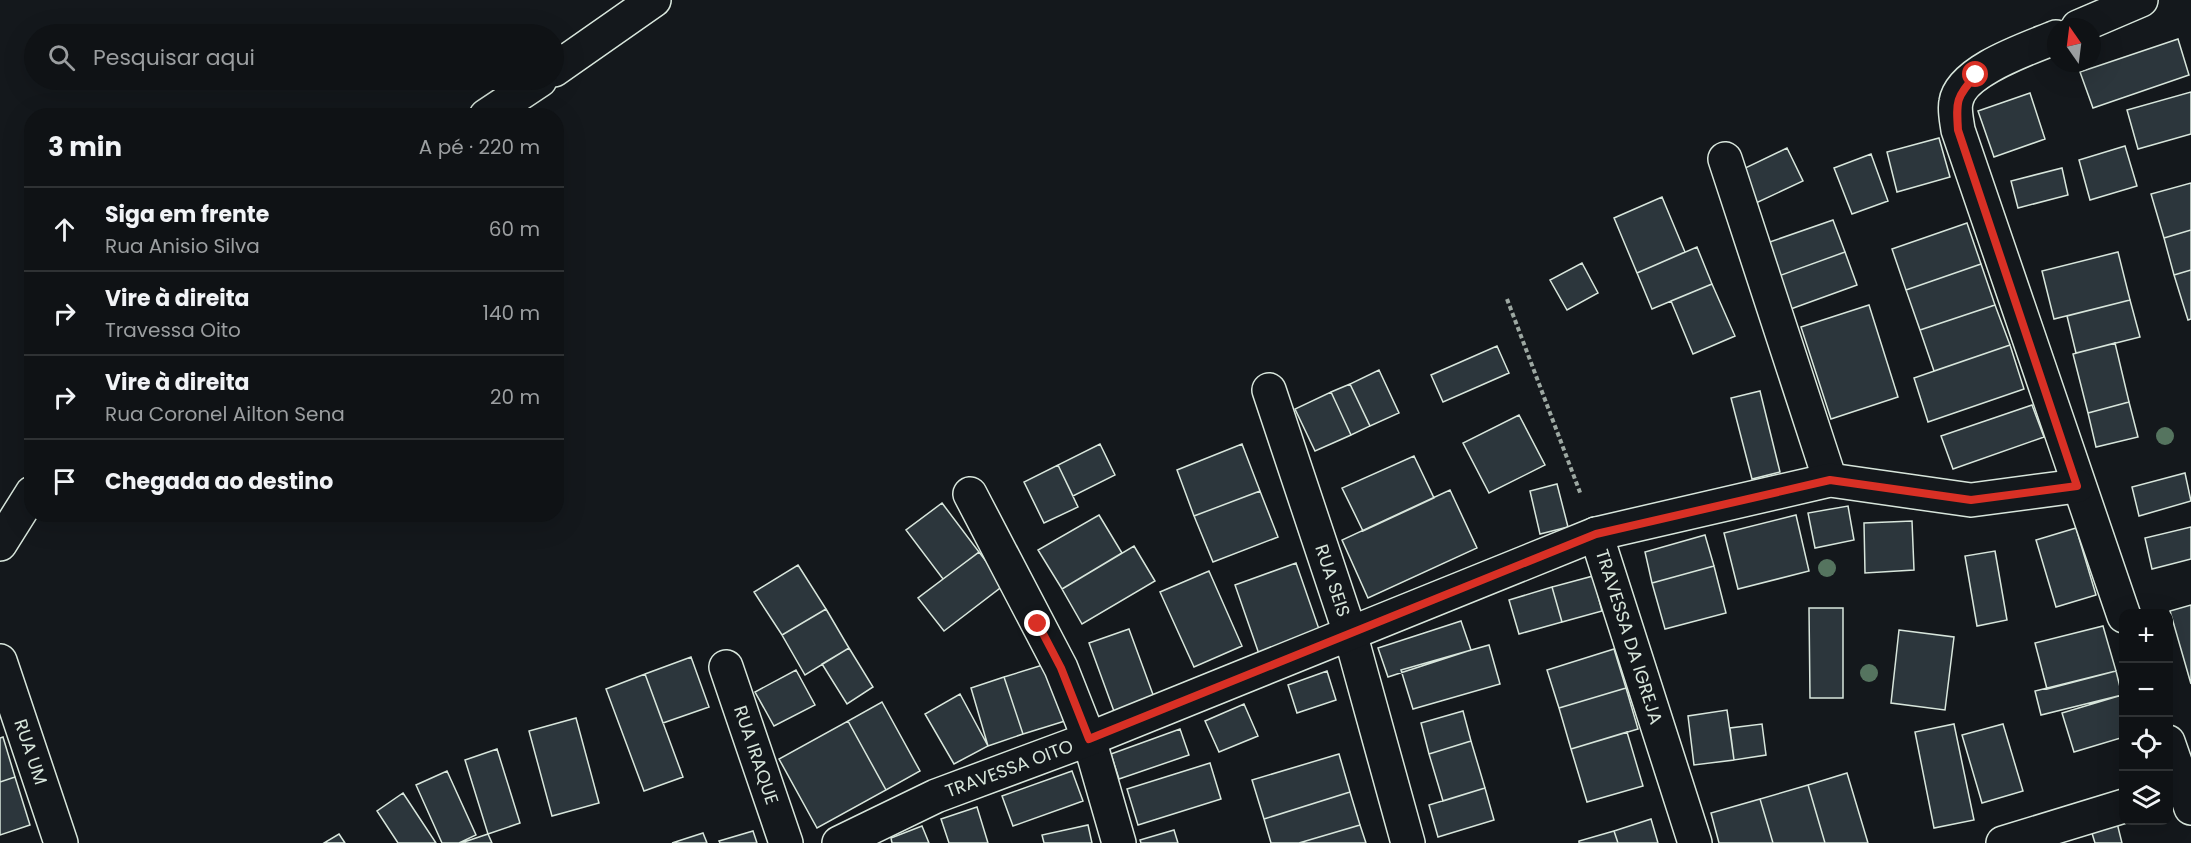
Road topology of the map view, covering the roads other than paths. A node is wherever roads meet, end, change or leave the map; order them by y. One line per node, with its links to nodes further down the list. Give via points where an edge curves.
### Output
1 (654, 0): 5 (street)
2 (2141, 0): 3 (street)
3 (2099, 18)
4 (2047, 41): 11 (street, via 1976,75 1956,102 1958,130)
5 (564, 63)
6 (525, 90): 7 (street)
7 (498, 108)
8 (1725, 159): 10 (street)
9 (1269, 390): 17 (street, RUA SEIS)
10 (1830, 480): 11 (street, TRAVESSA OITO, via 1971,500); 14 (street, TRAVESSA OITO)
11 (2077, 486): 16 (street)
12 (970, 494): 20 (street, via 1061,668)
13 (24, 506): 15 (street)
14 (1596, 534): 17 (street, TRAVESSA OITO); 29 (street, TRAVESSA DA IGREJA)
15 (0, 544)
16 (2121, 609)
17 (1350, 633): 20 (street, TRAVESSA OITO); 28 (street, RUA SEIS)
18 (0, 661): 24 (street, RUA UM)
19 (726, 667): 25 (street, RUA IRAQUE)
20 (1089, 739): 26 (street, TRAVESSA OITO, via 936,796); 27 (street)
21 (2173, 760): 22 (street)
22 (2181, 796)
23 (2119, 808): 30 (street)
24 (61, 843)
25 (786, 843)
26 (839, 843)
27 (1119, 843)
28 (1408, 843)
29 (1695, 843)
30 (2003, 843)

